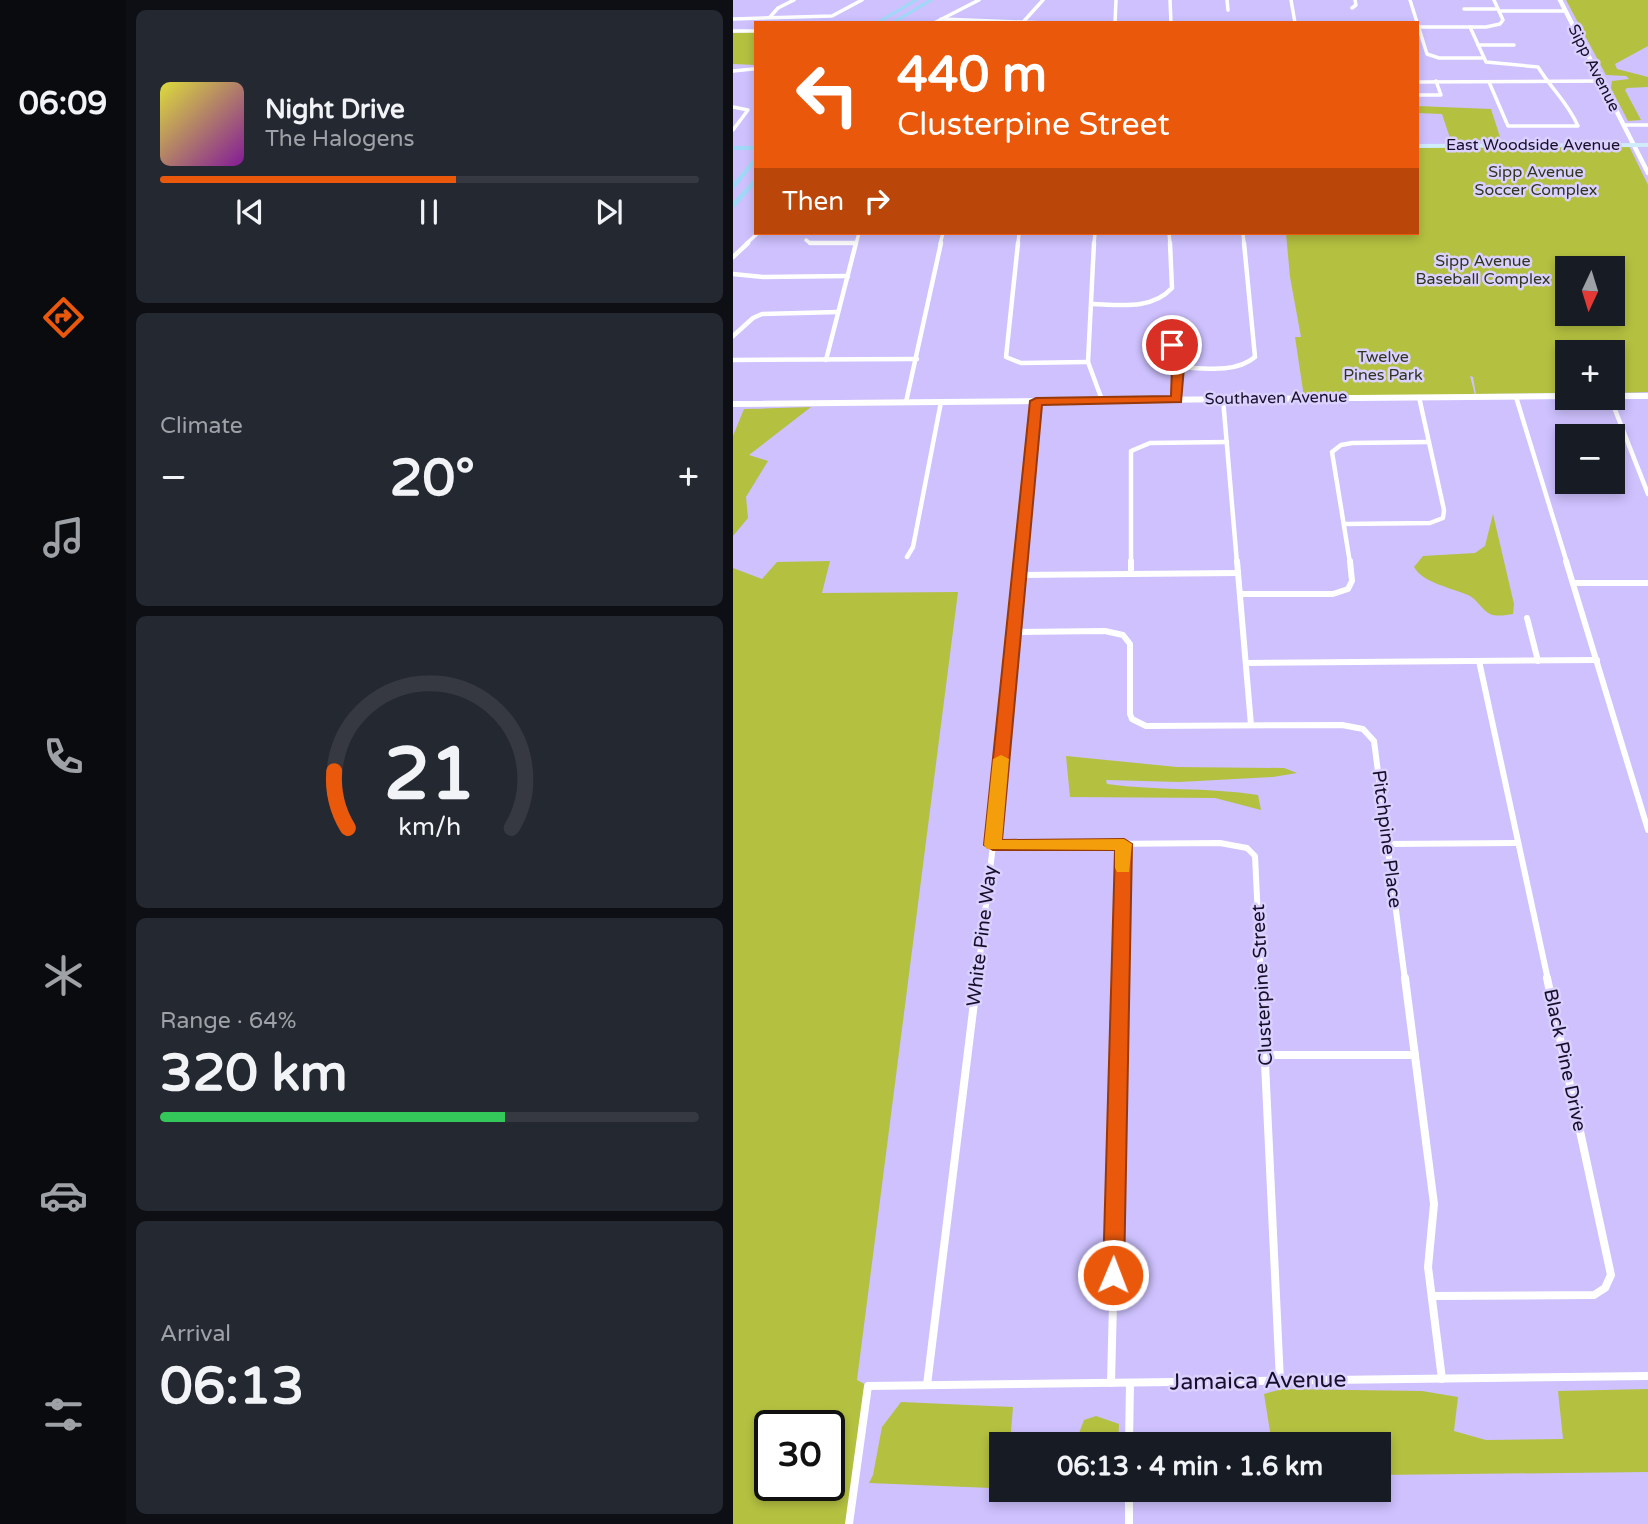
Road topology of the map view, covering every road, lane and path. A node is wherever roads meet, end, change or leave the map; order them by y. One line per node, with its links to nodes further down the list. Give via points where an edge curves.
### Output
1 (794, 0): 20 (street)
2 (862, 0): 20 (street, via 832,16)
3 (917, 0): 23 (main road)
4 (932, 0): 24 (main road)
5 (979, 0): 22 (street)
6 (1043, 0): 26 (street)
7 (1116, 0): 27 (street)
8 (1170, 0): 28 (street)
9 (1227, 0): 17 (street)
10 (1291, 0): 29 (street)
11 (1355, 0): 15 (street)
12 (1410, 0): 30 (street)
13 (1494, 0): 18 (street)
14 (1560, 0): 19 (street, Sipp Avenue)
15 (1352, 8)
16 (1464, 9): 18 (street)
17 (1228, 10)
18 (1498, 10): 19 (street); 32 (street, via 1503,20 1500,24)
19 (1565, 11): 43 (street, Sipp Avenue)
20 (770, 17): 21 (street)
21 (733, 19)
22 (941, 19): 25 (street); 26 (street)
23 (878, 21)
24 (896, 21)
25 (938, 21)
26 (1024, 21)
27 (1115, 21)
28 (1171, 21)
29 (1295, 21)
30 (1416, 21)
31 (1419, 27): 32 (street)
32 (1470, 27): 37 (street)
33 (1419, 30): 38 (street, via 1430,56)
34 (733, 31): 35 (street)
35 (754, 31)
36 (1514, 45): 37 (street)
37 (1478, 46): 38 (street)
38 (1482, 58): 42 (street, via 1495,64 1538,67)
39 (753, 69): 40 (street)
40 (733, 71)
41 (1436, 81): 44 (street); 45 (street); 46 (street, via 1441,95)
42 (1546, 81): 43 (street); 45 (street); 45 (street, via 1569,105 1577,127 1508,126)
43 (1601, 81): 48 (street, Sipp Avenue)
44 (1419, 82)
45 (1489, 82)
46 (1419, 95)
47 (733, 107): 50 (street, via 745,108 747,113)
48 (1623, 125): 49 (street); 51 (street, Sipp Avenue)
49 (1648, 125)
50 (733, 130)
51 (1633, 145): 52 (main road, East Woodside Avenue); 53 (main road, East Woodside Avenue); 57 (street, Sipp Avenue)
52 (1648, 145)
53 (1419, 146)
54 (733, 150): 55 (main road)
55 (754, 150)
56 (754, 161): 59 (main road)
57 (1648, 173)
58 (754, 181): 60 (main road)
59 (733, 187)
60 (733, 206)
61 (756, 235): 70 (street)
62 (858, 235): 69 (street)
63 (943, 235): 77 (street)
64 (1019, 235): 80 (street, via 1006,357 1021,363)
65 (1095, 235): 73 (street)
66 (1169, 235): 73 (street, via 1172,288 1162,299)
67 (1243, 235): 81 (street, via 1255,357 1239,367)
68 (806, 240): 69 (street)
69 (856, 243): 72 (street)
70 (733, 257)
71 (733, 274): 72 (street)
72 (848, 276): 74 (street)
73 (1093, 304): 80 (street)
74 (838, 312): 75 (street, via 762,314); 79 (street)
75 (733, 336)
76 (1172, 345): 81 (street)
77 (917, 359): 79 (street); 91 (street)
78 (733, 360): 79 (street)
79 (826, 360)
80 (1088, 362): 89 (street)
81 (1178, 367): 87 (street)
82 (1555, 396): 85 (street, Southaven Avenue)
83 (1648, 396): 86 (street)
84 (1419, 397): 85 (street, Southaven Avenue); 88 (street, Southaven Avenue); 96 (street)
85 (1516, 397): 103 (street)
86 (1625, 397)
87 (1176, 399): 88 (street, Southaven Avenue); 89 (street, Southaven Avenue)
88 (1223, 399): 95 (street)
89 (1102, 400): 90 (street, Southaven Avenue)
90 (1036, 401): 92 (street, Southaven Avenue); 102 (street, White Pine Way)
91 (906, 402): 92 (street, Southaven Avenue); 93 (street, Southaven Avenue)
92 (941, 402): 99 (street, via 913,547)
93 (733, 404)
94 (1617, 410): 97 (street)
95 (1227, 442): 100 (street); 101 (street, via 1150,443 1131,451)
96 (1429, 442): 98 (street, via 1352,443 1335,449); 98 (street, via 1443,518 1430,523)
97 (1648, 494)
98 (1344, 524): 105 (street, via 1352,581 1348,589 1333,594)
99 (907, 557)
100 (1238, 573): 101 (street); 105 (street)
101 (1131, 574): 102 (street)
102 (1019, 575): 107 (street, White Pine Way)
103 (1572, 583): 104 (street); 108 (street)
104 (1648, 583)
105 (1240, 594): 111 (street)
106 (1527, 618): 110 (street)
107 (1014, 632): 112 (street, Pitchpine Place, via 1105,631 1123,635 1130,644 1130,714 1139,723 1157,727); 117 (street, White Pine Way)
108 (1597, 660): 110 (street); 113 (street)
109 (1479, 661): 110 (street); 111 (street); 114 (street, Black Pine Drive)
110 (1538, 661)
111 (1246, 663): 112 (street)
112 (1251, 725): 116 (street, Pitchpine Place, via 1354,726 1370,735)
113 (1648, 830)
114 (1517, 843): 116 (street); 120 (street, Black Pine Drive, via 1611,1275 1605,1288 1594,1295)
115 (1124, 844): 117 (street, Clusterpine Street); 118 (street, Clusterpine Street, via 1220,843 1247,848 1255,856); 124 (street)
116 (1388, 844): 119 (street, Pitchpine Place)
117 (993, 845): 126 (street, White Pine Way)
118 (1265, 1055): 119 (street); 123 (street, Clusterpine Street)
119 (1415, 1055): 120 (street, Pitchpine Place, via 1434,1204 1428,1267)
120 (1433, 1296): 122 (street, Pitchpine Place)
121 (1648, 1376): 122 (street, Jamaica Avenue)
122 (1442, 1379): 123 (street, Jamaica Avenue)
123 (1280, 1381): 125 (street, Jamaica Avenue)
124 (1110, 1383): 125 (street, Jamaica Avenue); 126 (street, Jamaica Avenue)
125 (1130, 1383): 127 (street)
126 (927, 1385): 129 (street, Jamaica Avenue, via 868,1386)
127 (1129, 1432)
128 (1129, 1502): 130 (street)
129 (849, 1524)
130 (1129, 1524)

